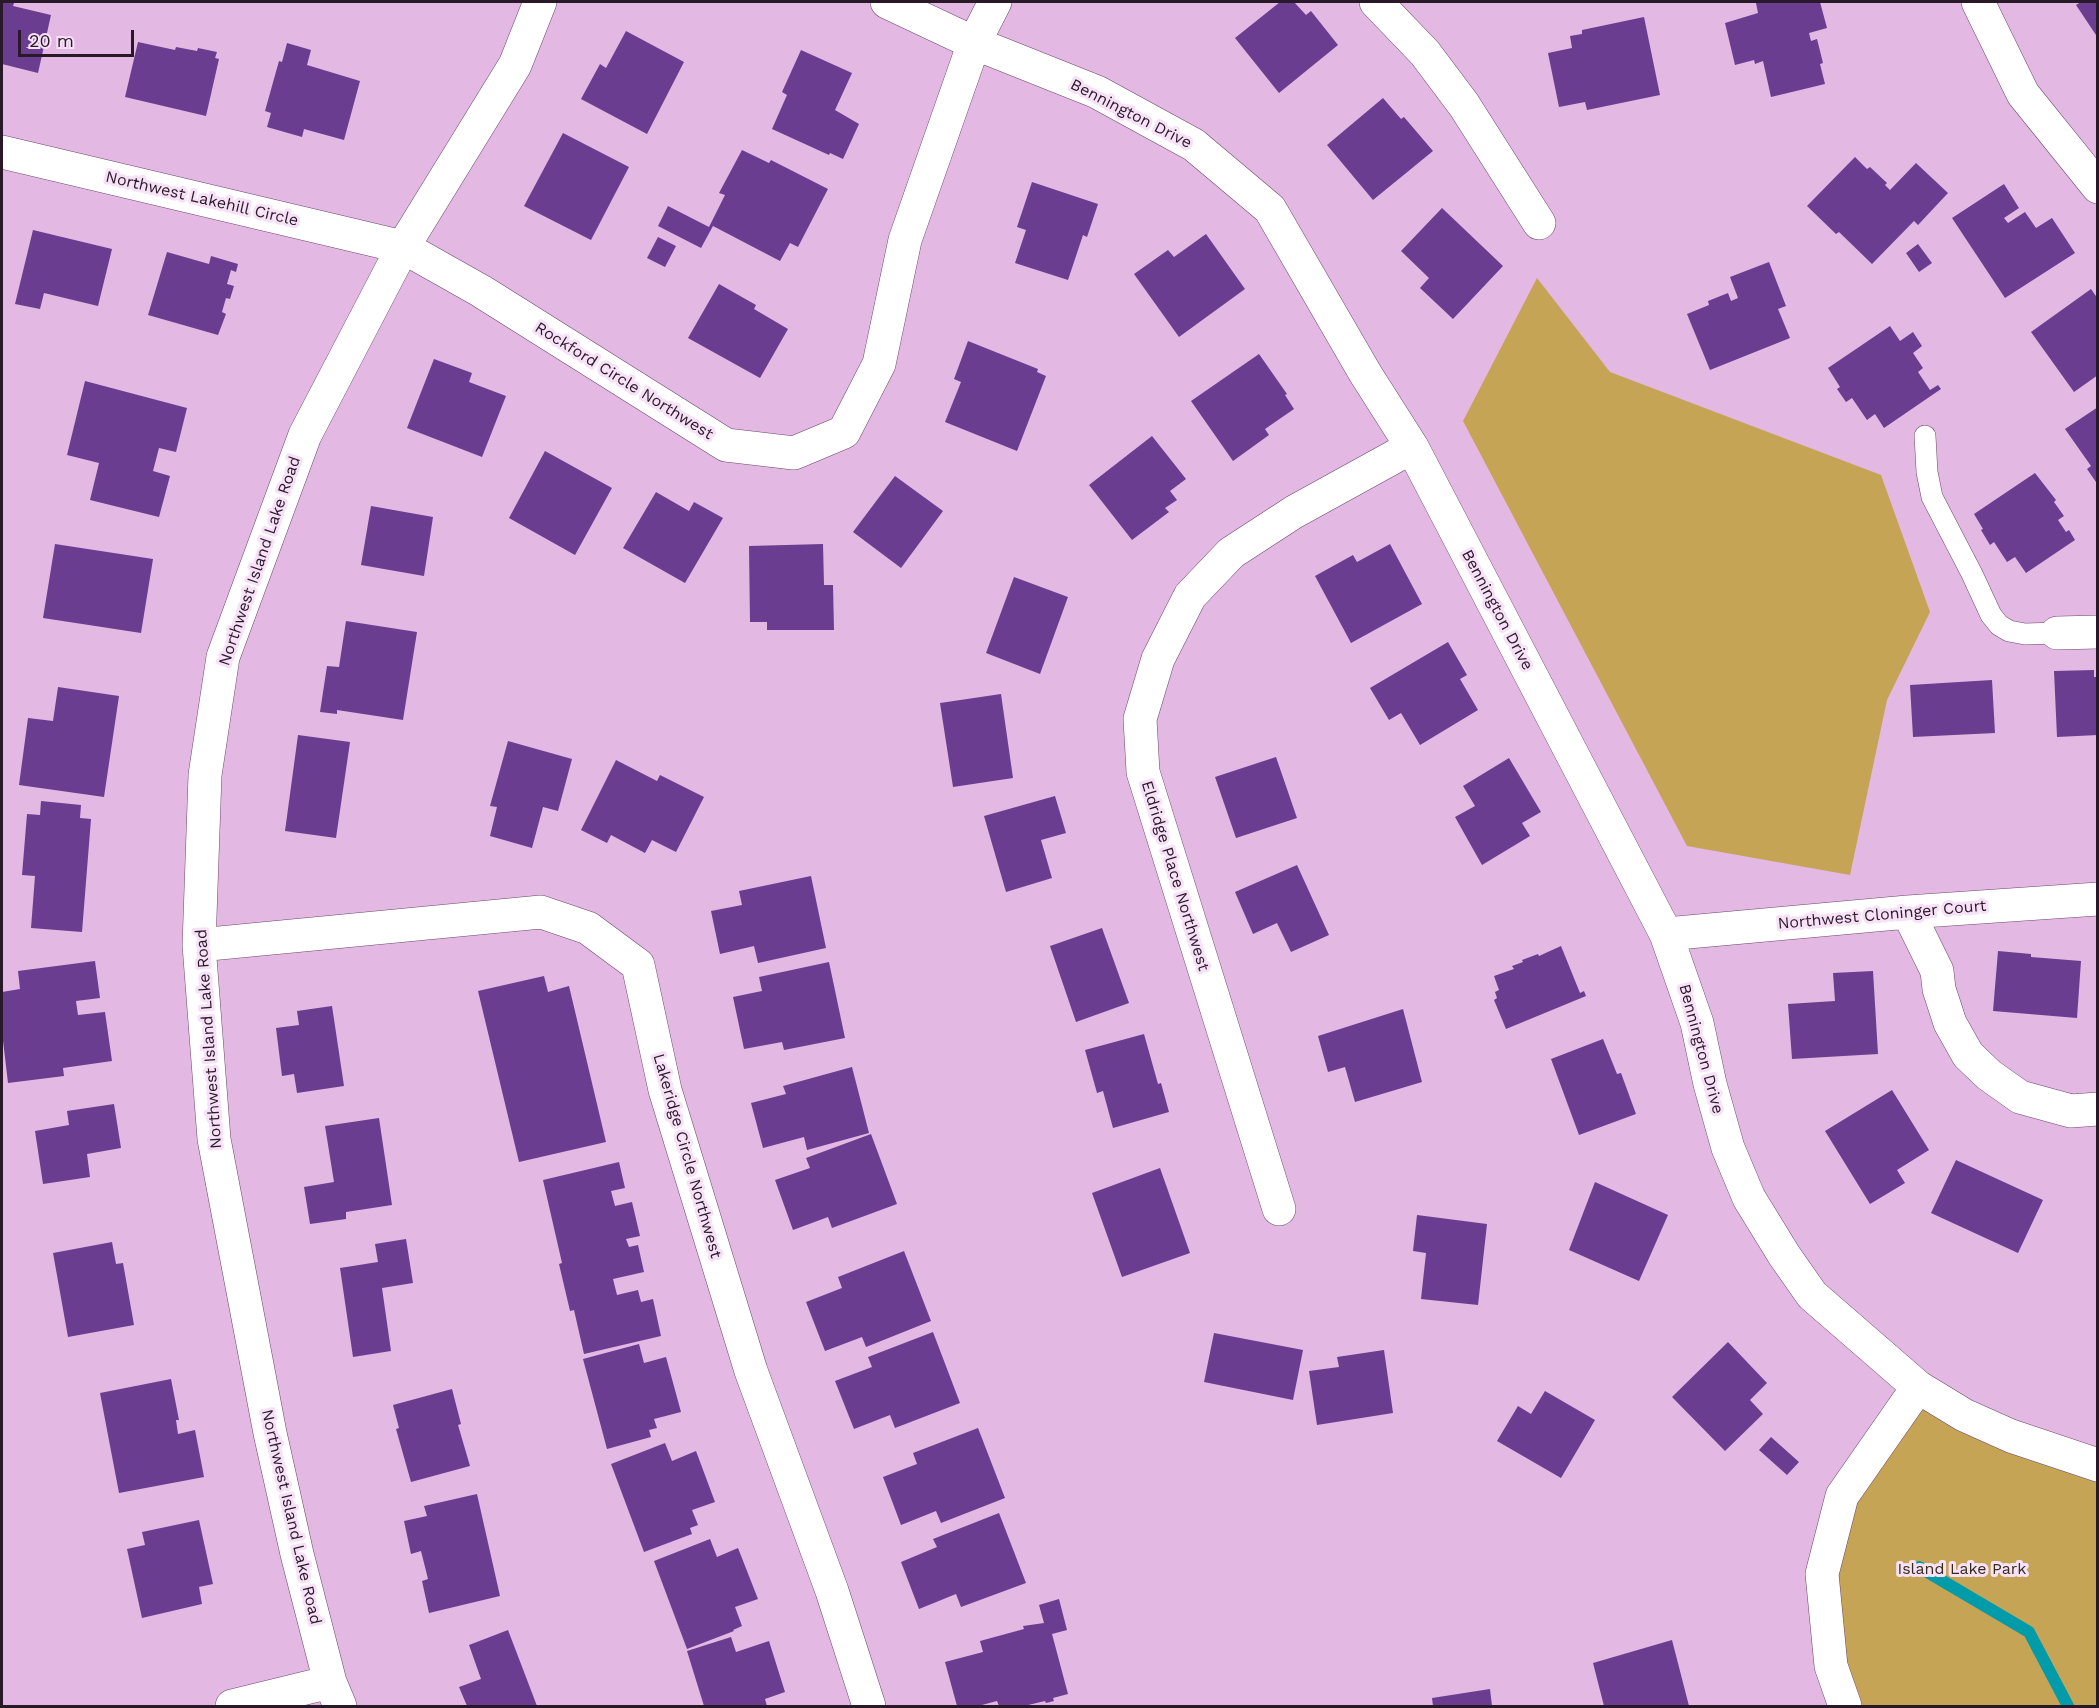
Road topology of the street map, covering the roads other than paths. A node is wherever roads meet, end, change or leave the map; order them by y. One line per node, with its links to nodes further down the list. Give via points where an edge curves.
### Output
1 (540, 2): 10 (street, Northwest Island Lake Road, via 515,65)
2 (887, 2): 6 (street, Bennington Drive)
3 (995, 2): 6 (street, Rockford Circle Northwest)
4 (1376, 2): 9 (street, via 1425,53 1464,105)
5 (1978, 2): 8 (street, via 2023,94)
6 (974, 43): 10 (street, Rockford Circle Northwest, via 905,240 879,364 844,432 794,453 726,445 482,291); 12 (street, Bennington Drive, via 1097,93 1194,145 1270,209)
7 (2, 152): 10 (street, Northwest Lakehill Circle)
8 (2097, 187)
9 (1539, 223)
10 (403, 247): 18 (street, Northwest Island Lake Road, via 305,435 223,657 205,775)
11 (1925, 436): 14 (lane, via 1932,496 1991,615 2009,631)
12 (1412, 447): 17 (street, Bennington Drive); 20 (street, Eldridge Place Northwest, via 1294,512 1231,553 1190,596 1158,659 1140,719 1143,772)
13 (2097, 632): 14 (street)
14 (2057, 633)
15 (2097, 899): 16 (street, Northwest Cloninger Court)
16 (1908, 912): 17 (street, Northwest Cloninger Court); 19 (street, via 1937,971 1938,989 1950,1023 1968,1055 1989,1076 2020,1097 2071,1111)
17 (1666, 934): 21 (street, Bennington Drive, via 1697,1023 1728,1148 1749,1198 1812,1295)
18 (199, 945): 23 (street, Northwest Island Lake Road, via 214,1139 270,1433 297,1554); 25 (street, Lakeridge Circle Northwest, via 541,912 588,928 638,965 665,1090 751,1371 832,1591)
19 (2097, 1109)
20 (1279, 1209)
21 (1918, 1387): 22 (street, via 1964,1415 2011,1436); 26 (street, via 1842,1496 1822,1575 1831,1666)
22 (2097, 1465)
23 (335, 1694): 24 (street)
24 (232, 1707)
25 (869, 1707)
26 (1845, 1707)

